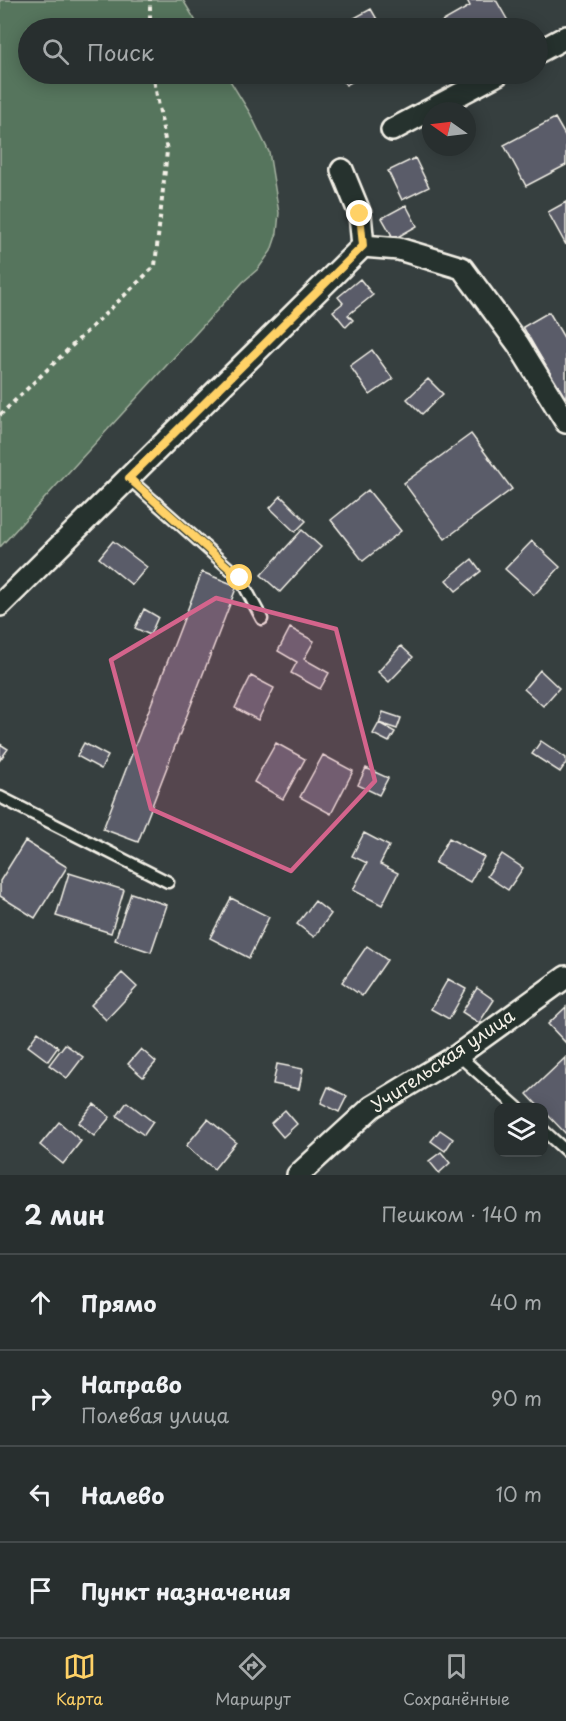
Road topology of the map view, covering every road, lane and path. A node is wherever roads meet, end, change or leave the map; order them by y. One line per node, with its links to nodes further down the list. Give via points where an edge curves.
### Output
1 (150, 0): 2 (path)
2 (150, 18)
3 (566, 37): 4 (street)
4 (548, 46)
5 (155, 84): 10 (path, via 167,151 155,266)
6 (479, 84): 7 (street)
7 (392, 130)
8 (342, 170): 9 (street, via 360,214)
9 (363, 246): 11 (street, via 399,249 462,268 518,344); 12 (street)
10 (0, 415)
11 (566, 422)
12 (129, 478): 13 (street); 14 (lane, via 240,578)
13 (0, 605)
14 (262, 619)
15 (0, 797): 16 (lane)
16 (168, 882)
17 (566, 977): 18 (street, Учительская улица)
18 (458, 1054): 19 (lane); 22 (street, Учительская улица, via 372,1107)
19 (513, 1103)
20 (548, 1135): 21 (lane)
21 (566, 1151)
22 (298, 1175)

